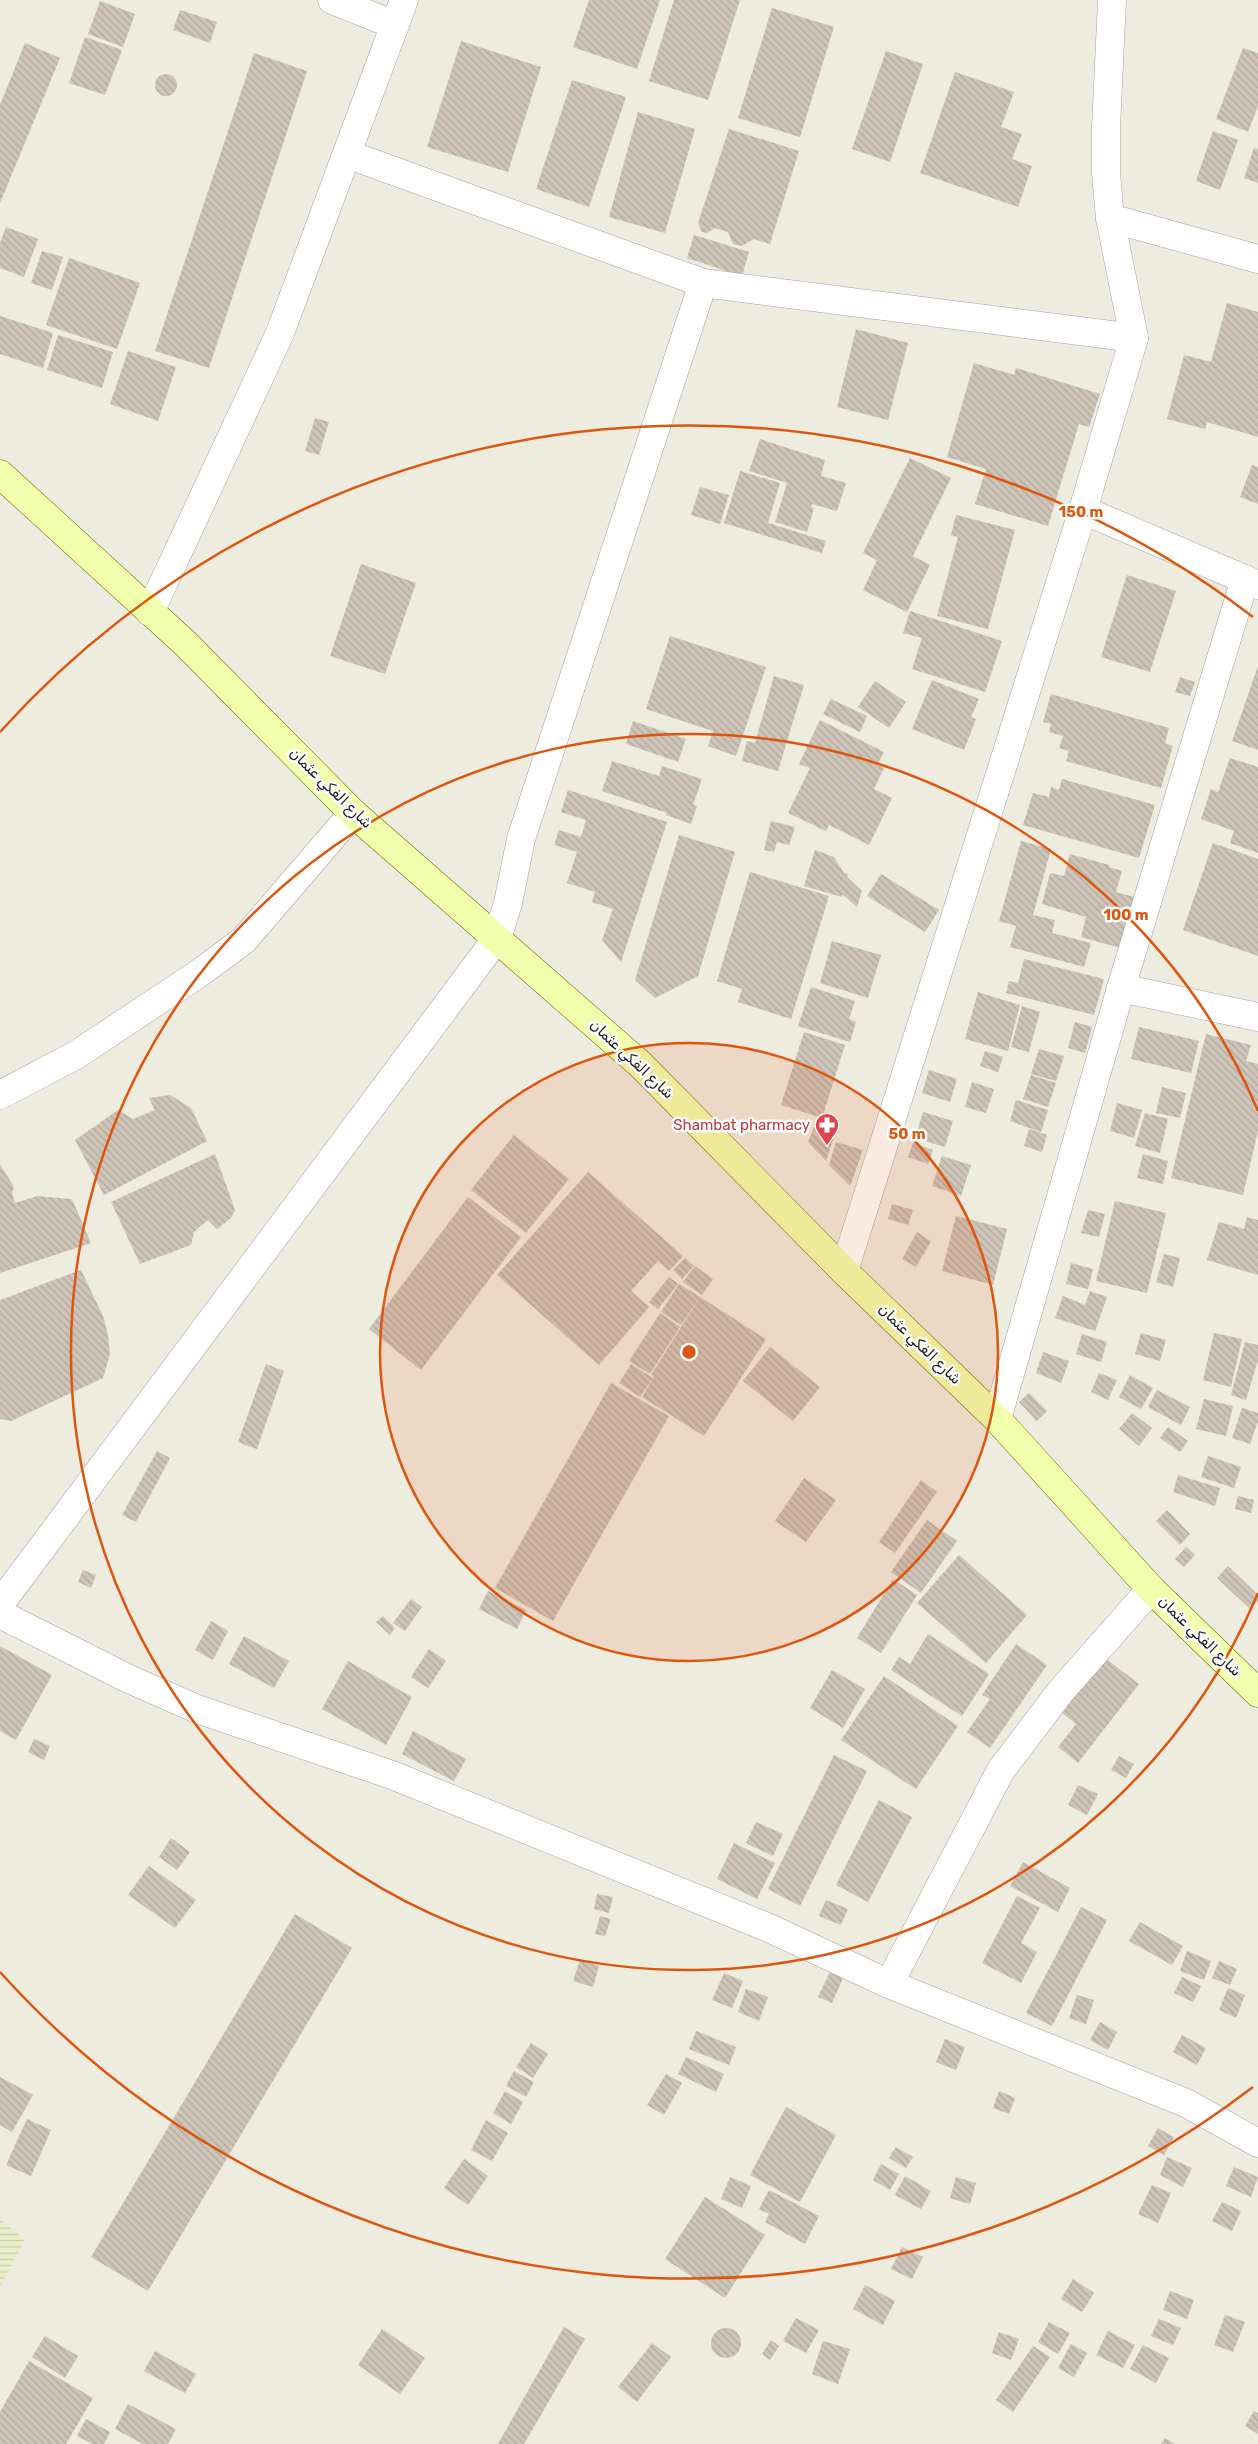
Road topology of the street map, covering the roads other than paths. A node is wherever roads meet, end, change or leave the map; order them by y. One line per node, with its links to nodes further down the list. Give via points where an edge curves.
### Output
1 (332, 0): 4 (street)
2 (404, 0): 4 (street)
3 (1112, 0): 6 (street, via 1106,128)
4 (395, 25): 5 (street)
5 (347, 154): 8 (street); 13 (street, via 280,333)
6 (1110, 218): 7 (street); 9 (street)
7 (1258, 259)
8 (703, 283): 9 (street); 15 (street, via 521,839)
9 (1134, 338): 11 (street)
10 (0, 474): 13 (street, شارع الفكي عثمان)
11 (1083, 510): 12 (street); 19 (street)
12 (1251, 582): 16 (street)
13 (150, 612): 14 (street, شارع الفكي عثمان)
14 (353, 812): 15 (street, شارع الفكي عثمان); 18 (street, via 244,940 76,1055)
15 (497, 938): 19 (street, شارع الفكي عثمان, via 640,1065); 22 (street)
16 (1121, 988): 17 (street); 20 (street)
17 (1258, 1017)
18 (0, 1095)
19 (844, 1271): 20 (street, شارع الفكي عثمان)
20 (997, 1419): 21 (street, شارع الفكي عثمان)
21 (1151, 1589): 24 (street, شارع الفكي عثمان); 25 (street, via 1061,1691 1001,1770)
22 (0, 1604)
23 (0, 1614): 25 (street, via 129,1679 197,1709 392,1775 494,1815 770,1928)
24 (1258, 1693)
25 (889, 1984): 26 (street, via 1186,2103)
26 (1258, 2143)

